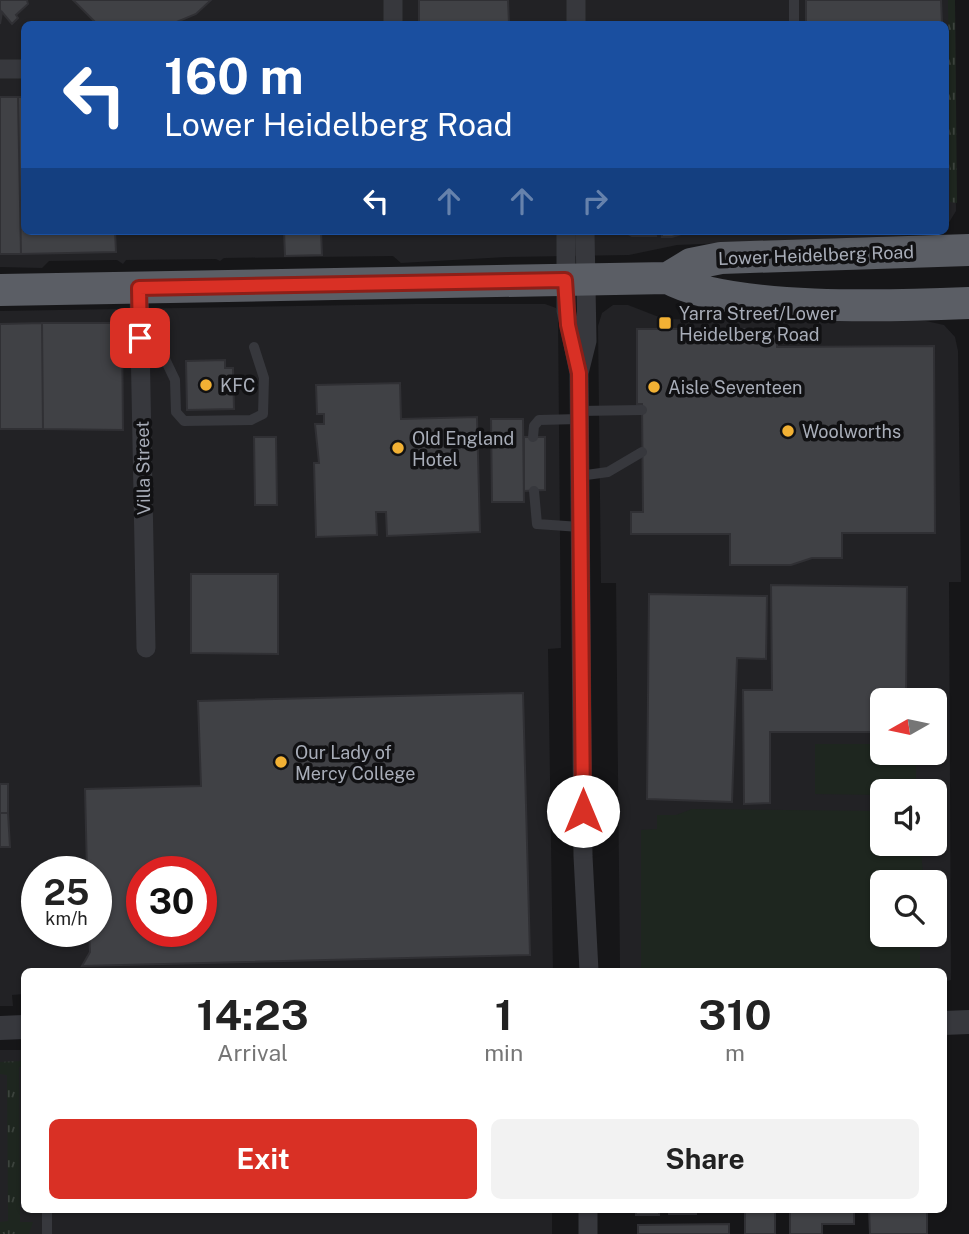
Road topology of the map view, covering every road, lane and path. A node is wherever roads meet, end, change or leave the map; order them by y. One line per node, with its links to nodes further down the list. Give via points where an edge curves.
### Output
1 (393, 0): 4 (street)
2 (576, 0): 5 (street)
3 (794, 0): 6 (lane)
4 (393, 21)
5 (576, 21)
6 (794, 21)
7 (0, 69): 8 (street)
8 (21, 69)
9 (567, 235): 13 (street)
10 (584, 235): 13 (street)
11 (969, 250): 12 (highway, Lower Heidelberg Road, via 706,259)
12 (668, 278): 13 (highway, Lower Heidelberg Road); 16 (highway, Lower Heidelberg Road, via 705,293 764,300)
13 (576, 280): 14 (highway, Lower Heidelberg Road); 20 (street, via 587,341 579,373)
14 (139, 288): 15 (highway, Lower Heidelberg Road); 26 (street, Villa Street)
15 (0, 290)
16 (969, 303)
17 (254, 347): 18 (lane, via 264,378 263,414 250,420 184,421 176,412 175,380)
18 (164, 356)
19 (642, 410): 20 (lane)
20 (579, 415): 21 (lane, via 539,420); 23 (street)
21 (533, 437)
22 (642, 452): 23 (lane, via 608,472)
23 (579, 476): 25 (street)
24 (534, 491): 25 (lane, via 537,524)
25 (580, 527): 27 (street, via 583,856)
26 (146, 648)
27 (589, 968)
28 (969, 1022): 29 (street)
29 (947, 1023)
30 (21, 1027): 31 (street)
31 (0, 1028)
32 (47, 1213): 34 (lane)
33 (588, 1213): 35 (street)
34 (47, 1234)
35 (588, 1234)

